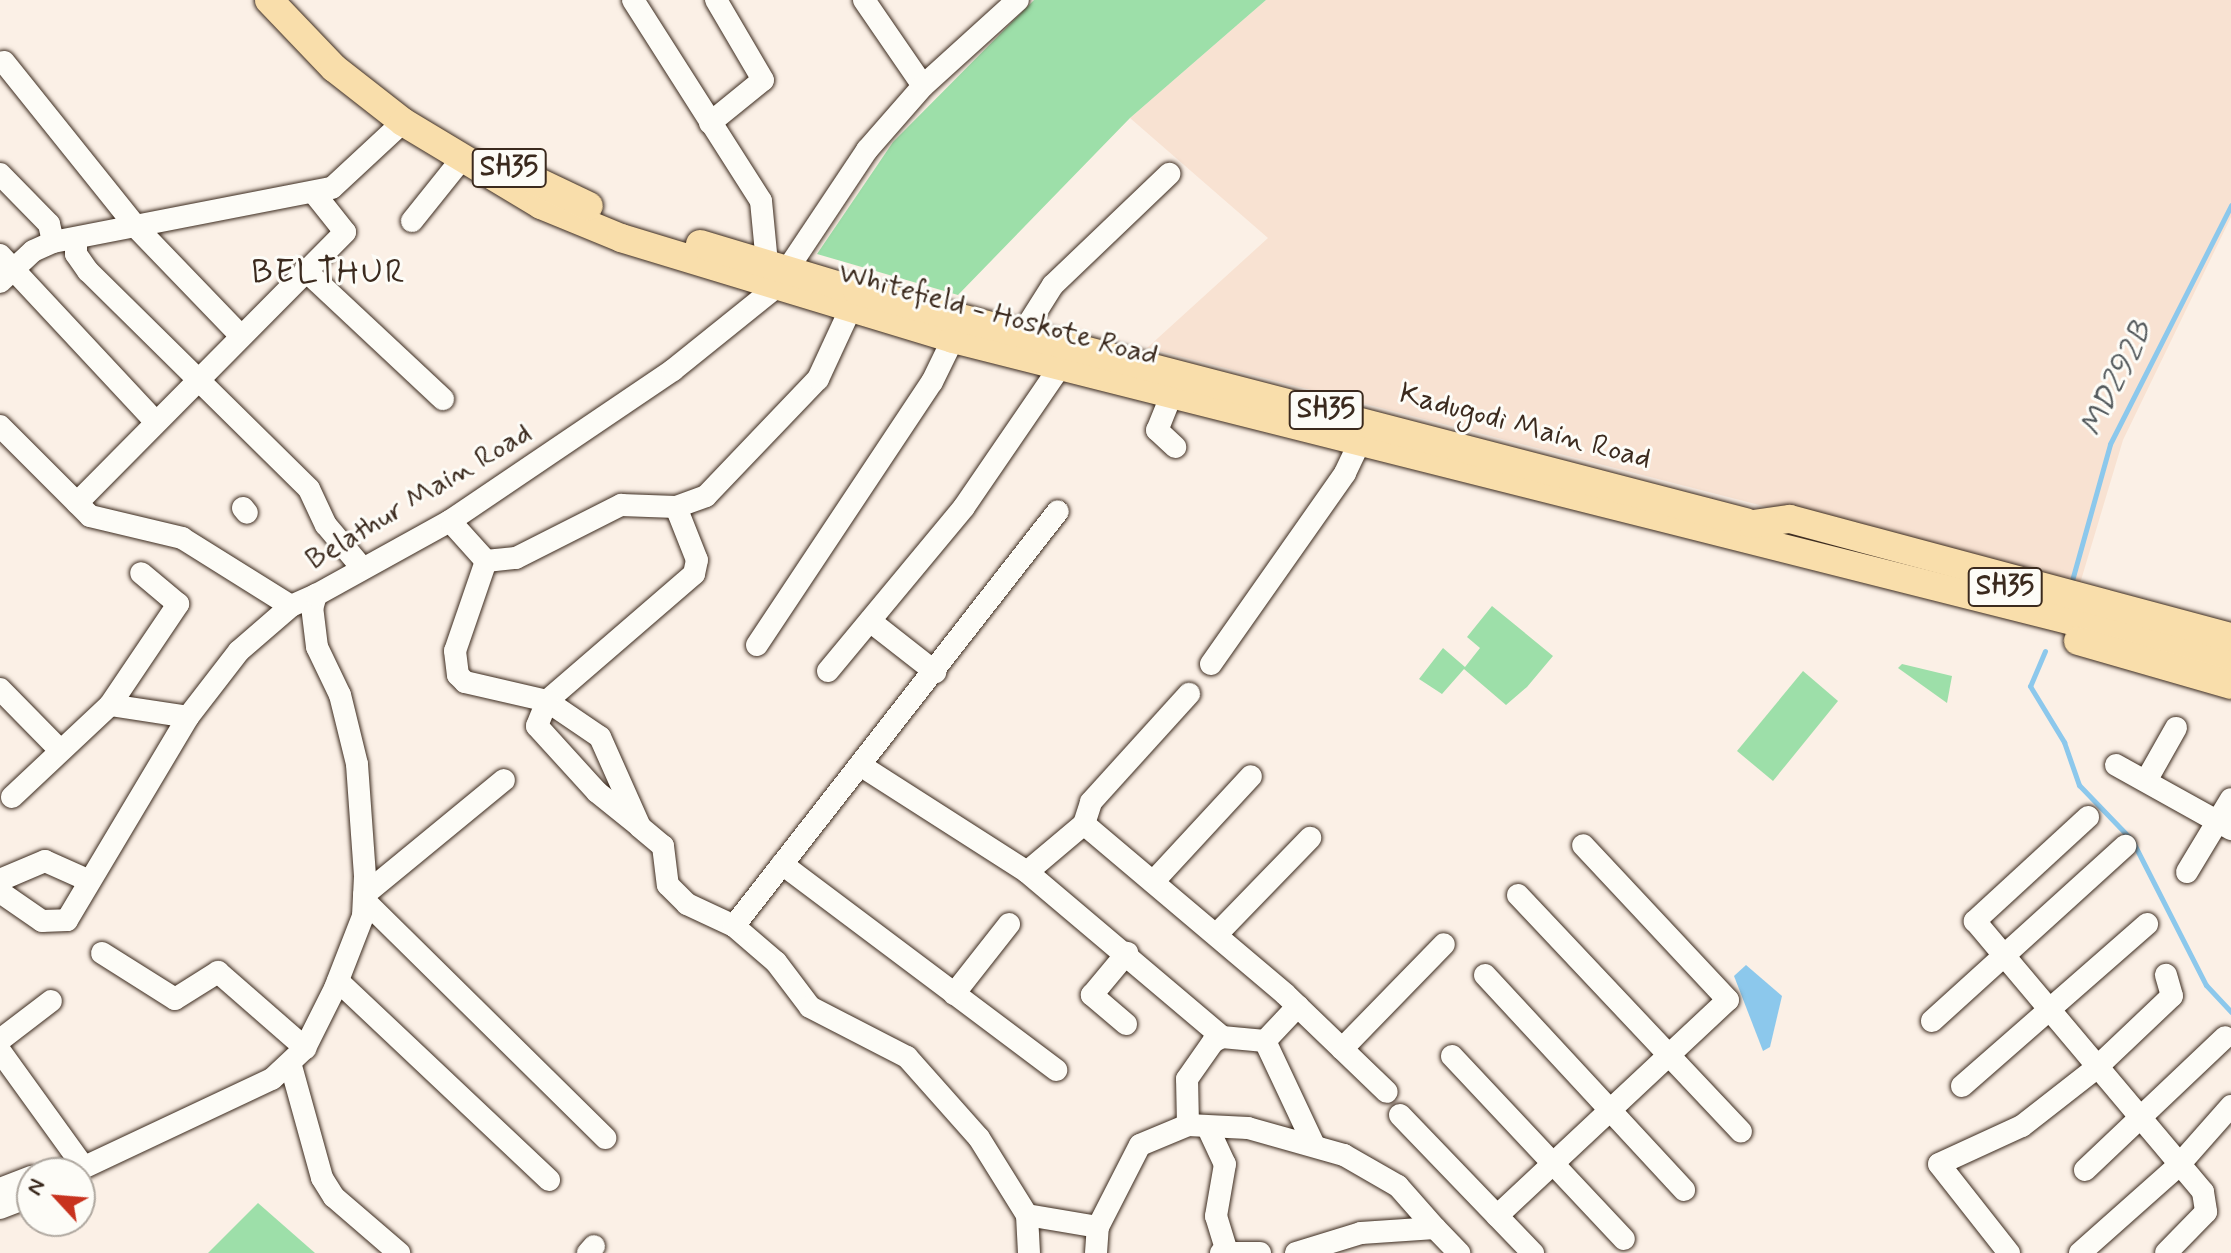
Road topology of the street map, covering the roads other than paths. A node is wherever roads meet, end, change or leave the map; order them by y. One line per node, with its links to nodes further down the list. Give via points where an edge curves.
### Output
1 (269, 0): 9 (main road, Whitefield - Hoskote Road / SH35, via 334,68)
2 (292, 0): 21 (main road, Kadugodi Main Road / SH35, via 349,60 492,160 623,220)
3 (633, 0): 10 (street)
4 (716, 0): 10 (street, via 763,80)
5 (864, 0): 8 (street)
6 (1018, 0): 8 (street, Belathur Main Road)
7 (4, 62): 16 (street)
8 (923, 86): 21 (street, Belathur Main Road, via 867,150)
9 (403, 122): 11 (main road, Whitefield - Hoskote Road / SH35); 14 (street, via 332,188)
10 (710, 123): 21 (street, via 761,201)
11 (460, 161): 15 (street); 21 (main road, Whitefield - Hoskote Road / SH35, via 578,221)
12 (0, 174): 18 (street, via 49,224)
13 (1169, 174): 24 (street, via 1053,285)
14 (314, 193): 16 (street); 20 (street, via 345,230)
15 (412, 221)
16 (137, 228): 17 (street); 23 (street)
17 (76, 241): 18 (street); 27 (street, via 76,254 88,271)
18 (53, 242): 19 (street)
19 (4, 269): 30 (street)
20 (305, 270): 23 (street); 29 (street)
21 (776, 274): 22 (main road, Whitefield - Hoskote Road / SH35); 24 (main road, Kadugodi Main Road / SH35); 37 (street, Belathur Main Road, via 673,370)
22 (849, 312): 25 (main road, Whitefield - Hoskote Road / SH35); 35 (street, via 818,379 706,496)
23 (239, 334): 27 (street)
24 (1022, 334): 32 (main road, Kadugodi Main Road / SH35)
25 (953, 339): 26 (main road, Whitefield - Hoskote Road / SH35); 46 (street, via 932,382)
26 (1060, 367): 28 (main road, Whitefield - Hoskote Road / SH35); 44 (street, via 964,507)
27 (197, 375): 30 (street); 40 (street, via 309,489 326,525)
28 (1171, 396): 32 (main road, Whitefield - Hoskote Road / SH35); 33 (street, via 1157,430)
29 (443, 399)
30 (154, 420): 34 (street)
31 (0, 426): 34 (street)
32 (1365, 434): 38 (main road, Kadugodi Main Road / SH35); 49 (street)
33 (1175, 447)
34 (77, 503): 43 (street, via 95,518 182,538)
35 (676, 507): 39 (street, via 621,505 516,558); 55 (street, via 697,560 694,574)
36 (1058, 511): 51 (street)
37 (450, 521): 39 (street); 40 (street, Belathur Main Road)
38 (1764, 535): 45 (main road, via 1790,519); 47 (main road, SH35); 48 (main road, SH35); 52 (main road, via 1776,562)
39 (486, 561): 55 (street, via 455,651 458,675 465,682)
40 (363, 569): 42 (street, Belathur Main Road)
41 (141, 573): 56 (street, via 178,604)
42 (316, 595): 43 (street); 82 (street, Belathur Main Road, via 312,609 317,647 340,695 357,764)
43 (291, 606): 57 (street, via 239,651)
44 (870, 621): 50 (street); 51 (street)
45 (2231, 637)
46 (757, 645)
47 (2231, 646)
48 (2231, 661)
49 (1211, 664)
50 (828, 671)
51 (935, 672): 60 (street)
52 (2231, 685)
53 (0, 689): 59 (street)
54 (1189, 694): 68 (street, via 1091,802)
55 (547, 701): 70 (street, via 600,737); 70 (street, via 537,726 597,792)
56 (110, 705): 57 (street); 59 (street)
57 (188, 717): 78 (street)
58 (2176, 728): 64 (street)
59 (58, 748): 65 (street)
60 (860, 765): 74 (street); 75 (street)
61 (2116, 765): 64 (street)
62 (1251, 776): 79 (street)
63 (504, 780): 82 (street)
64 (2146, 781): 69 (street)
65 (12, 797)
66 (2231, 799): 69 (street)
67 (2088, 817): 90 (street, via 1975,921)
68 (1084, 824): 75 (street); 79 (street)
69 (2224, 825): 76 (street)
70 (640, 827): 85 (street, via 663,846 668,885 677,895)
71 (1310, 838): 86 (street)
72 (1583, 845): 107 (street, via 1728,1000)
73 (2125, 846): 90 (street)
74 (782, 864): 85 (street); 94 (street)
75 (1027, 872): 89 (street)
76 (2187, 872)
77 (0, 880): 78 (street, via 45,861)
78 (90, 881): 80 (street, via 61,925 42,921)
79 (1153, 882): 86 (street)
80 (0, 892)
81 (1518, 895): 107 (street)
82 (364, 898): 93 (street, Belathur Main Road); 120 (street)
83 (1009, 924): 94 (street)
84 (2147, 924): 97 (street)
85 (734, 926): 129 (street, via 776,962 810,1007 907,1057 979,1138)
86 (1217, 934): 96 (street)
87 (1444, 944): 105 (street)
88 (102, 953): 104 (street, via 175,999 218,972)
89 (1127, 953): 99 (street, via 1092,995); 100 (street)
90 (2002, 955): 97 (street); 98 (street)
91 (1485, 975): 115 (street)
92 (2166, 975): 110 (street, via 2172,996)
93 (338, 981): 104 (street, Belathur Main Road); 127 (street)
94 (954, 994): 111 (street)
95 (51, 1001): 102 (street)
96 (1298, 1006): 103 (street); 105 (street)
97 (2045, 1008): 110 (street); 112 (street)
98 (1932, 1021)
99 (1126, 1024)
100 (1222, 1037): 103 (street); 118 (street, via 1187,1079)
101 (2225, 1037): 117 (street)
102 (0, 1040)
103 (1265, 1041): 121 (street)
104 (305, 1048): 109 (street, Belathur Main Road)
105 (1342, 1049): 113 (street)
106 (0, 1051): 122 (street)
107 (1669, 1055): 115 (street); 119 (street)
108 (1452, 1056): 124 (street)
109 (291, 1066): 123 (street, Belathur Main Road); 134 (street, via 322,1178 343,1206)
110 (2095, 1069): 117 (street); 142 (street, via 2022,1126 1939,1164)
111 (1056, 1070)
112 (1962, 1086)
113 (1387, 1092)
114 (2231, 1106): 125 (street)
115 (1610, 1110): 124 (street); 128 (street)
116 (1400, 1115): 130 (street)
117 (2138, 1120): 125 (street); 126 (street)
118 (1198, 1126): 121 (street, via 1248,1128); 131 (street, via 1140,1145); 137 (street, via 1225,1164 1216,1216)
119 (1741, 1132)
120 (605, 1138)
121 (1313, 1143): 132 (street, via 1387,1178)
122 (69, 1157)
123 (96, 1161)
124 (1553, 1164): 130 (street); 133 (street)
125 (2178, 1166): 143 (street); 144 (street, via 2207,1202 2206,1212)
126 (2085, 1170)
127 (549, 1180)
128 (1684, 1190)
129 (1027, 1215): 131 (street); 135 (street)
130 (1497, 1216): 141 (street)
131 (1098, 1227): 136 (street)
132 (1435, 1228): 139 (street, via 1361,1233); 140 (street)
133 (1624, 1239)
134 (399, 1253)
135 (1029, 1253)
136 (1096, 1253)
137 (1225, 1253): 138 (street)
138 (1260, 1253)
139 (1296, 1253)
140 (1459, 1253)
141 (1533, 1253)
142 (2009, 1253)
143 (2080, 1253)
144 (2166, 1253)

